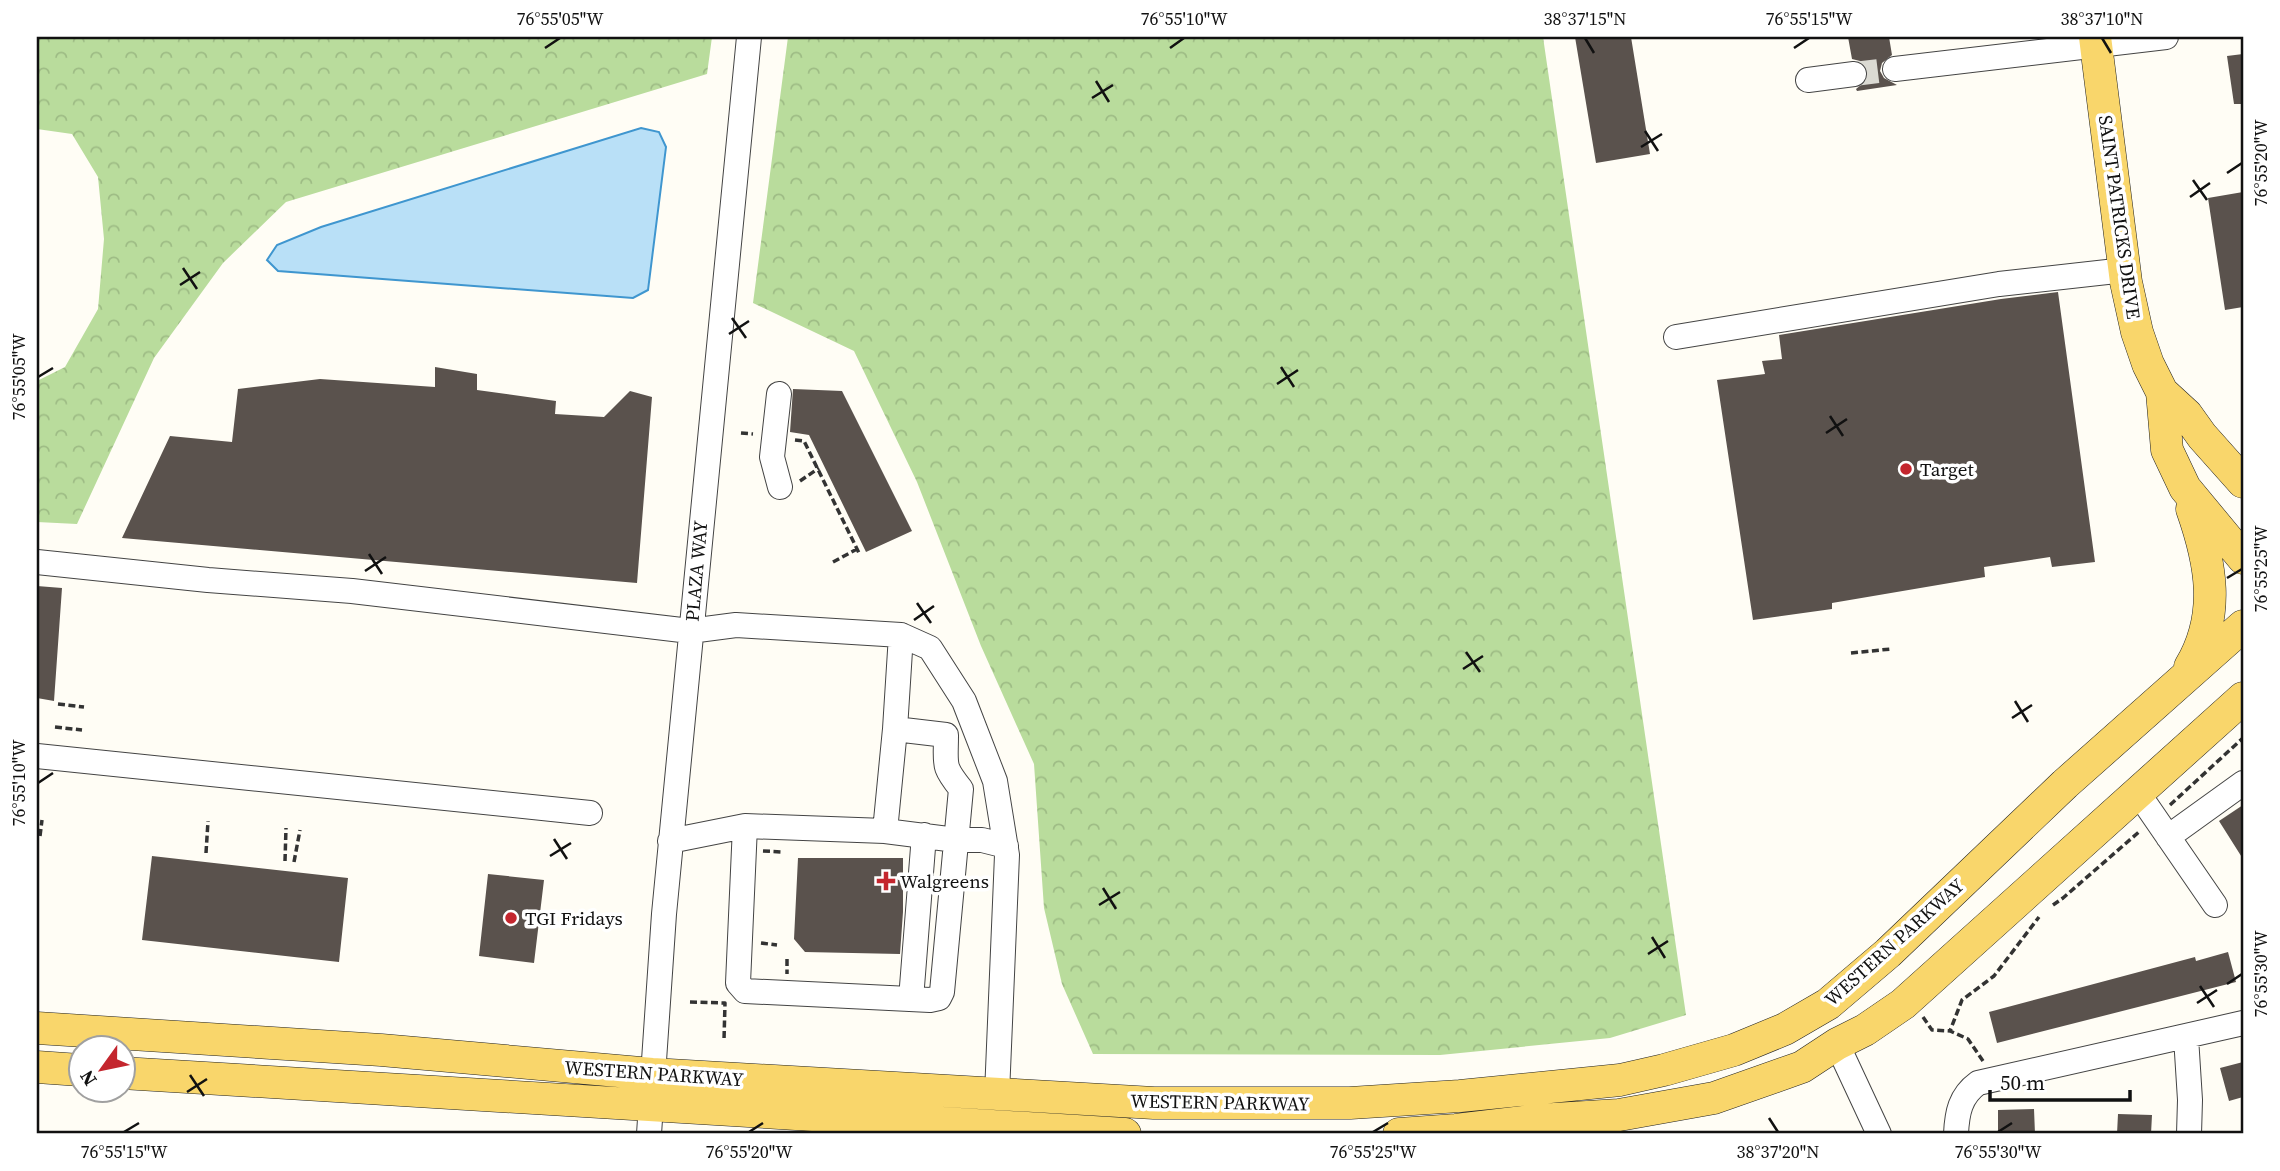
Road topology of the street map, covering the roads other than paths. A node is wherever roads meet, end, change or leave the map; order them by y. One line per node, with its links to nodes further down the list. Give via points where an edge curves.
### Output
1 (749, 37): 17 (street, PLAZA WAY)
2 (2166, 37): 3 (street)
3 (2096, 41): 4 (street); 7 (main road, SAINT PATRICKS DRIVE)
4 (1895, 69)
5 (1854, 74): 6 (street)
6 (1808, 80)
7 (2125, 270): 8 (street, via 1999,284); 9 (main road, SAINT PATRICKS DRIVE, via 2137,332)
8 (1676, 337)
9 (2162, 392): 11 (main road, SAINT PATRICKS DRIVE); 13 (main road, SAINT PATRICKS DRIVE, via 2167,450)
10 (779, 394): 12 (street, via 772,457)
11 (2243, 482)
12 (789, 485)
13 (2185, 488): 14 (main road, SAINT PATRICKS DRIVE); 19 (main road, via 2206,547 2210,588 2207,634)
14 (2243, 558)
15 (37, 562): 17 (street, via 352,591)
16 (2243, 626): 19 (main road, WESTERN PARKWAY)
17 (690, 631): 18 (street, via 736,625); 35 (street, PLAZA WAY)
18 (901, 635): 21 (street, via 930,648 964,701); 22 (street)
19 (2183, 680): 47 (main road, WESTERN PARKWAY, via 2065,784 1853,985 1785,1029 1734,1050 1620,1080 1398,1100 1154,1103)
20 (2243, 698): 28 (main road)
21 (972, 724): 23 (street); 25 (street)
22 (895, 729): 23 (street); 31 (street)
23 (946, 735): 27 (street, via 946,768)
24 (37, 756): 29 (street)
25 (995, 781): 27 (street); 36 (street)
26 (2243, 783): 33 (street)
27 (961, 789): 34 (street)
28 (2138, 793): 33 (street); 42 (main road, via 1903,1003)
29 (590, 813)
30 (746, 826): 31 (street); 35 (street); 38 (street, via 740,988)
31 (884, 831): 32 (street)
32 (924, 835): 34 (street); 38 (street)
33 (2168, 837): 37 (street)
34 (956, 840): 36 (street); 38 (street, via 942,992 936,999)
35 (670, 841): 46 (street, PLAZA WAY)
36 (1006, 846): 47 (street)
37 (2215, 905)
38 (911, 999)
39 (2243, 1023): 41 (street)
40 (37, 1028): 46 (main road, WESTERN PARKWAY, via 381,1050)
41 (2186, 1037): 52 (street, via 1978,1083 1959,1107); 53 (street)
42 (1837, 1044): 50 (main road, via 1802,1067 1685,1105); 51 (street)
43 (37, 1067): 44 (main road)
44 (66, 1069)
45 (136, 1074): 48 (main road, WESTERN PARKWAY)
46 (652, 1074): 47 (main road, WESTERN PARKWAY); 48 (street, PLAZA WAY)
47 (997, 1094)
48 (649, 1120): 49 (main road, WESTERN PARKWAY)
49 (1125, 1134)
50 (1399, 1134)
51 (1879, 1134)
52 (1956, 1134)
53 (2189, 1134)

